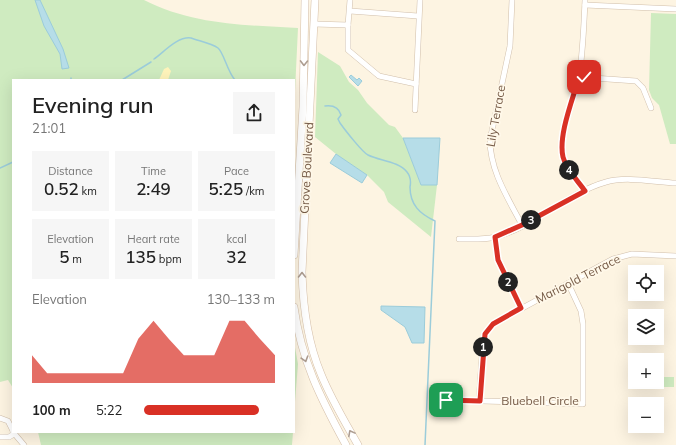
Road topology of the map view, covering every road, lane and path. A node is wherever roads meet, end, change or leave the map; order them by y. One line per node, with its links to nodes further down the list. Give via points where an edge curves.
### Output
1 (306, 0): 10 (street, Grove Boulevard)
2 (315, 0): 11 (street, Grove Boulevard)
3 (350, 0): 8 (street)
4 (420, 0): 9 (street)
5 (512, 0): 19 (street, Lily Terrace, via 510,46 490,140 490,151 494,171)
6 (585, 3): 7 (street); 13 (street)
7 (676, 9)
8 (350, 11): 9 (street); 12 (street)
9 (418, 16): 14 (street)
10 (304, 24): 11 (street); 20 (street, Grove Boulevard, one-way to 20, via 303,107)
11 (314, 24): 12 (street); 24 (street, Grove Boulevard)
12 (348, 25): 14 (street, via 348,50 359,60 379,76)
13 (579, 77): 15 (street, via 636,81 644,88); 18 (street, via 562,148 568,168)
14 (416, 84): 16 (street)
15 (651, 108)
16 (415, 110)
17 (676, 183): 18 (street, via 618,180)
18 (585, 191): 19 (street)
19 (522, 225): 21 (street)
20 (295, 236)
21 (495, 237): 22 (street, via 481,240); 27 (street, via 498,260)
22 (459, 239)
23 (295, 252): 24 (street)
24 (303, 252): 38 (street, Grove Boulevard, one-way to 24, via 327,387 314,354 305,314)
25 (676, 256): 26 (street, Marigold Terrace, via 624,254)
26 (568, 283): 27 (street, Marigold Terrace); 30 (street, Bluebell Circle, via 581,311 583,324 583,404)
27 (521, 308): 30 (street, Marigold Terrace, via 493,324 485,334)
28 (295, 312): 37 (street, one-way to 37, via 309,372)
29 (446, 400): 30 (street, Bluebell Circle)
30 (480, 401)
31 (0, 418): 32 (street, via 8,421)
32 (12, 430)
33 (12, 433): 35 (street, via 9,437)
34 (14, 433): 36 (street)
35 (0, 437)
36 (24, 445)
37 (346, 445)
38 (358, 445)

